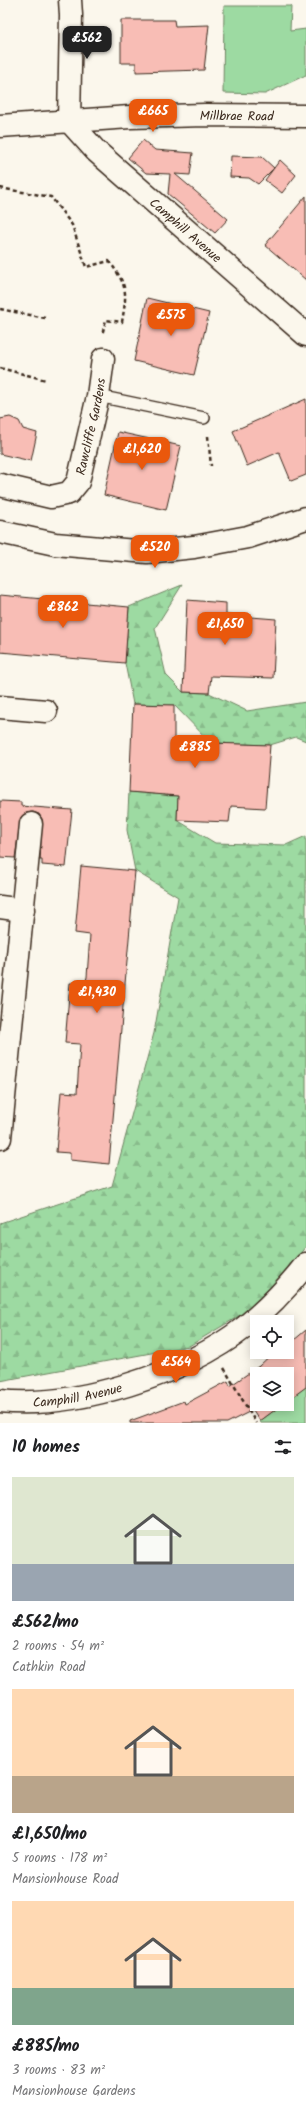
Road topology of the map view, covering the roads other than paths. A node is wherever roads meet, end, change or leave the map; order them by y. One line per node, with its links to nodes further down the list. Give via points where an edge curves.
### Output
1 (70, 0): 3 (street, via 72,15)
2 (306, 116): 3 (street, Millbrae Road, via 205,115)
3 (69, 121): 4 (street, Millbrae Road); 5 (street, Camphill Avenue, via 96,151)
4 (0, 126)
5 (306, 335)
6 (103, 358): 7 (street, Rawcliffe Gardens)
7 (98, 396): 8 (lane); 9 (street, Rawcliffe Gardens, via 78,482 69,493 51,497)
8 (202, 418)
9 (0, 485)
10 (306, 518): 11 (street, via 248,537 147,552 55,544)
11 (0, 532)
12 (0, 707): 13 (street)
13 (46, 711)
14 (31, 824): 16 (street)
15 (0, 907): 16 (street)
16 (23, 910): 17 (street)
17 (2, 1099): 18 (street)
18 (0, 1138)
19 (306, 1264): 20 (street, Camphill Avenue, via 284,1292 245,1327 182,1364 125,1386 73,1399 17,1403)
20 (0, 1401)

